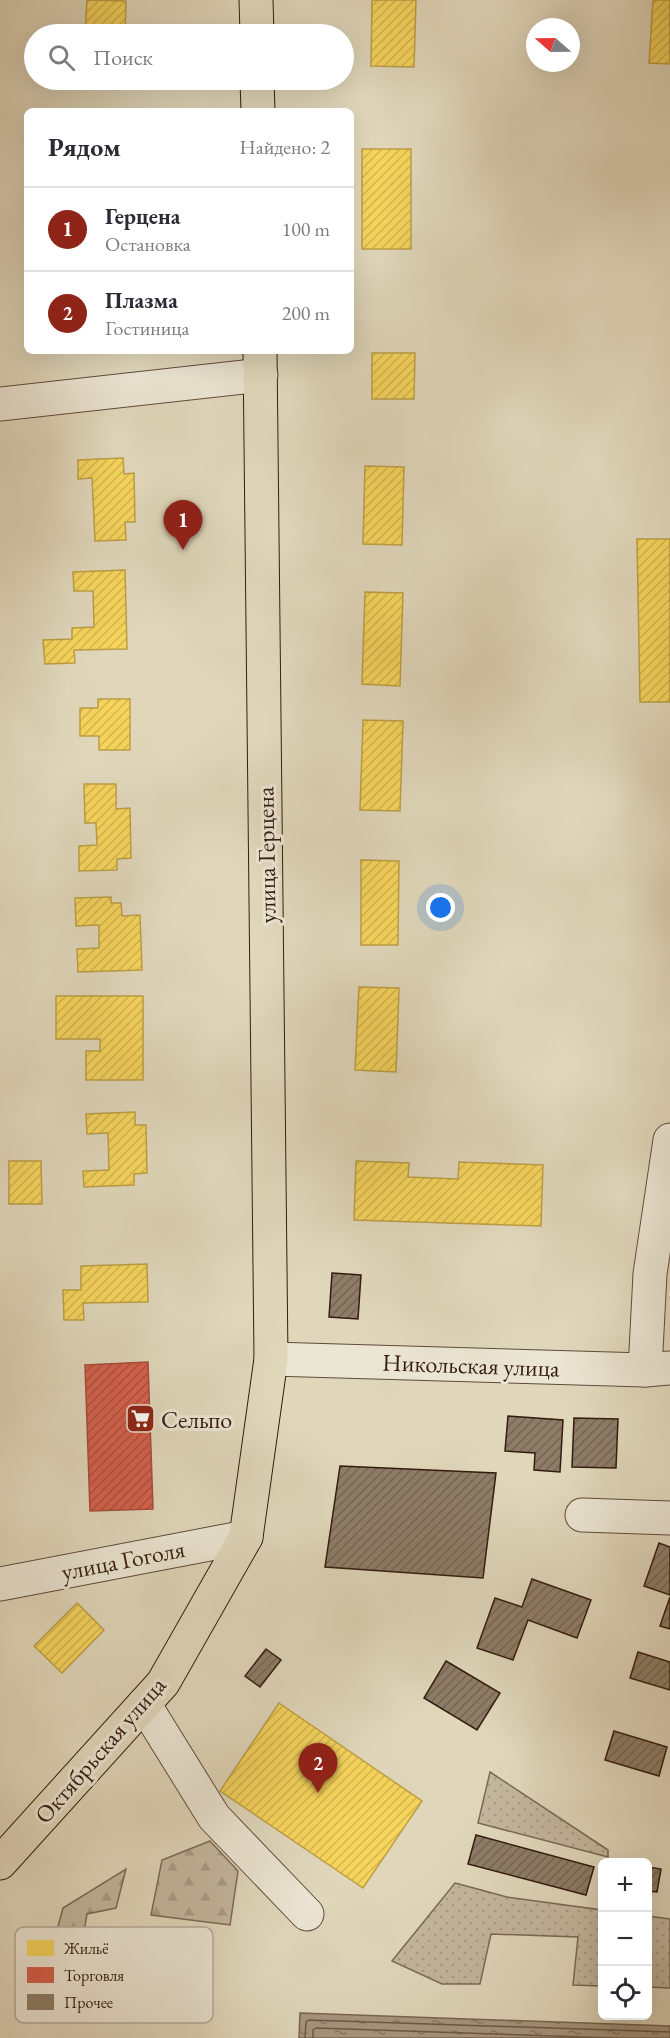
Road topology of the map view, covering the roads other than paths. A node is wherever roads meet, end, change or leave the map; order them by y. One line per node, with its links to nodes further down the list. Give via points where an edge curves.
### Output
1 (256, 0): 2 (main road)
2 (257, 24)
3 (257, 90): 4 (main road)
4 (258, 108)
5 (261, 363): 6 (street); 8 (main road, улица Герцена)
6 (0, 404)
7 (670, 1140): 9 (street, via 650,1274)
8 (271, 1359): 9 (street, Никольская улица); 12 (main road, Октябрьская улица)
9 (657, 1369)
10 (582, 1515): 11 (street)
11 (670, 1518)
12 (246, 1537): 13 (street, улица Гоголя); 14 (main road, Октябрьская улица, via 163,1683)
13 (0, 1584)
14 (144, 1704): 15 (main road, Октябрьская улица); 16 (street, via 214,1817)
15 (0, 1863)
16 (307, 1914)

